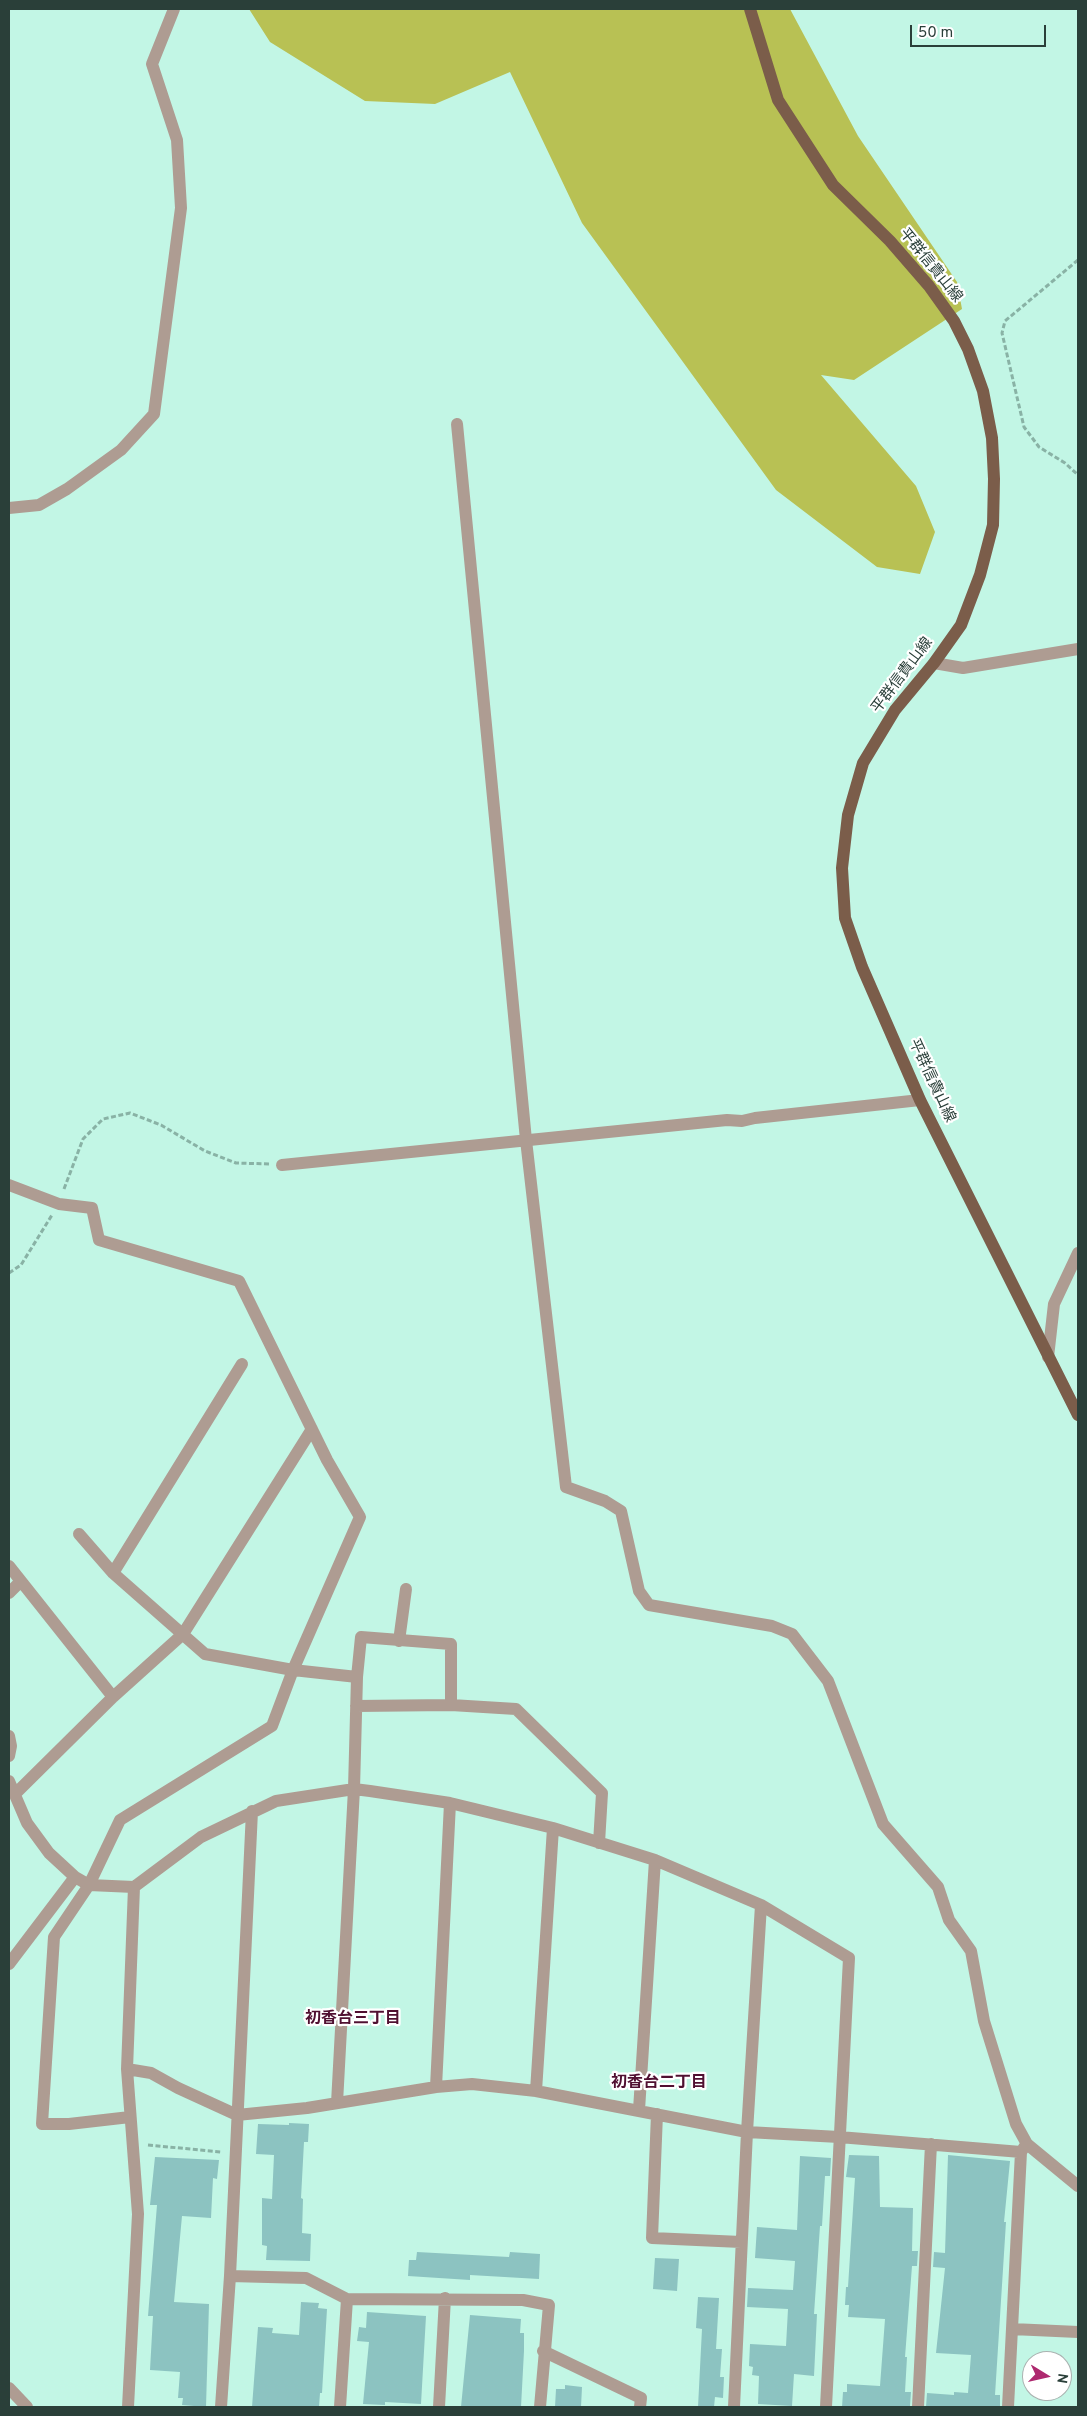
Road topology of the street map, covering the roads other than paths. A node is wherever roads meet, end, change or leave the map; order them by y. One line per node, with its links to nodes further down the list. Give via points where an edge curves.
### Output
1 (174, 9): 4 (street, via 152,64 177,140 181,208 154,414 121,450 67,489 39,505)
2 (750, 9): 6 (main road, 平群信貴山線, via 778,100 788,117 833,185 890,241 954,321 983,391 992,438 993,525 980,576 961,625)
3 (458, 424): 8 (street)
4 (9, 508)
5 (1078, 649): 6 (street, via 963,668)
6 (934, 663): 7 (main road, 平群信貴山線, via 895,710 863,763 848,815 842,868 845,918 862,967)
7 (920, 1100): 8 (street, via 742,1121); 12 (main road, 平群信貴山線)
8 (526, 1140): 9 (street); 55 (street, via 566,1487 621,1511 639,1591 649,1605 792,1634 828,1681 883,1824 938,1887 949,1920 971,1951 984,2022)
9 (282, 1165)
10 (9, 1185): 15 (street, via 59,1204 92,1208 100,1240 239,1281)
11 (1078, 1253): 12 (street, via 1054,1304)
12 (1048, 1357): 14 (main road, 平群信貴山線)
13 (242, 1364): 18 (street)
14 (1078, 1415)
15 (312, 1429): 22 (street); 24 (street, via 360,1517)
16 (79, 1534): 18 (street)
17 (9, 1566): 19 (street)
18 (113, 1573): 22 (street)
19 (21, 1581): 21 (street); 26 (street)
20 (406, 1589): 23 (street)
21 (9, 1593)
22 (183, 1634): 24 (street, via 205,1654); 26 (street)
23 (399, 1641): 25 (street, via 361,1637); 27 (street, via 451,1644)
24 (293, 1670): 25 (street); 40 (street, via 272,1726 120,1820)
25 (357, 1677): 28 (street)
26 (113, 1697): 33 (street)
27 (451, 1705): 28 (street); 37 (street, via 516,1709 602,1793)
28 (356, 1706): 32 (street)
29 (9, 1736): 30 (street)
30 (9, 1756)
31 (9, 1781): 33 (street)
32 (354, 1789): 34 (street); 35 (street, via 276,1801); 47 (street)
33 (14, 1794): 39 (street, via 27,1823 48,1853)
34 (450, 1803): 36 (street); 45 (street)
35 (252, 1811): 41 (street, via 201,1837); 50 (street)
36 (553, 1828): 37 (street); 46 (street)
37 (599, 1843): 38 (street)
38 (655, 1860): 42 (street); 48 (street)
39 (75, 1877): 40 (street); 43 (street)
40 (89, 1885): 41 (street); 51 (street, via 54,1938 42,2124)
41 (134, 1887): 44 (street)
42 (761, 1905): 52 (street); 53 (street, via 849,1958)
43 (9, 1964)
44 (127, 2069): 50 (street, via 151,2073); 51 (street)
45 (436, 2087): 46 (street, via 472,2084); 47 (street)
46 (536, 2091): 48 (street)
47 (337, 2104): 50 (street)
48 (639, 2110): 49 (street)
49 (657, 2114): 52 (street); 57 (street, via 652,2238)
50 (237, 2115): 58 (street)
51 (130, 2116): 66 (street, via 138,2214)
52 (747, 2132): 53 (street); 57 (street)
53 (839, 2137): 54 (street); 73 (street)
54 (931, 2144): 55 (street); 74 (street)
55 (1024, 2148): 56 (street); 61 (street)
56 (1078, 2186)
57 (741, 2242): 72 (street)
58 (230, 2276): 60 (street, via 306,2278); 67 (street)
59 (445, 2298): 60 (street); 63 (street, via 523,2300 549,2305); 69 (street)
60 (347, 2299): 68 (street)
61 (1012, 2329): 62 (street); 75 (street)
62 (1078, 2332)
63 (543, 2352): 70 (street); 71 (street, via 641,2398)
64 (9, 2388): 65 (street)
65 (27, 2407)
66 (128, 2407)
67 (220, 2407)
68 (340, 2407)
69 (439, 2407)
70 (540, 2407)
71 (640, 2407)
72 (734, 2407)
73 (826, 2407)
74 (918, 2407)
75 (1008, 2407)

